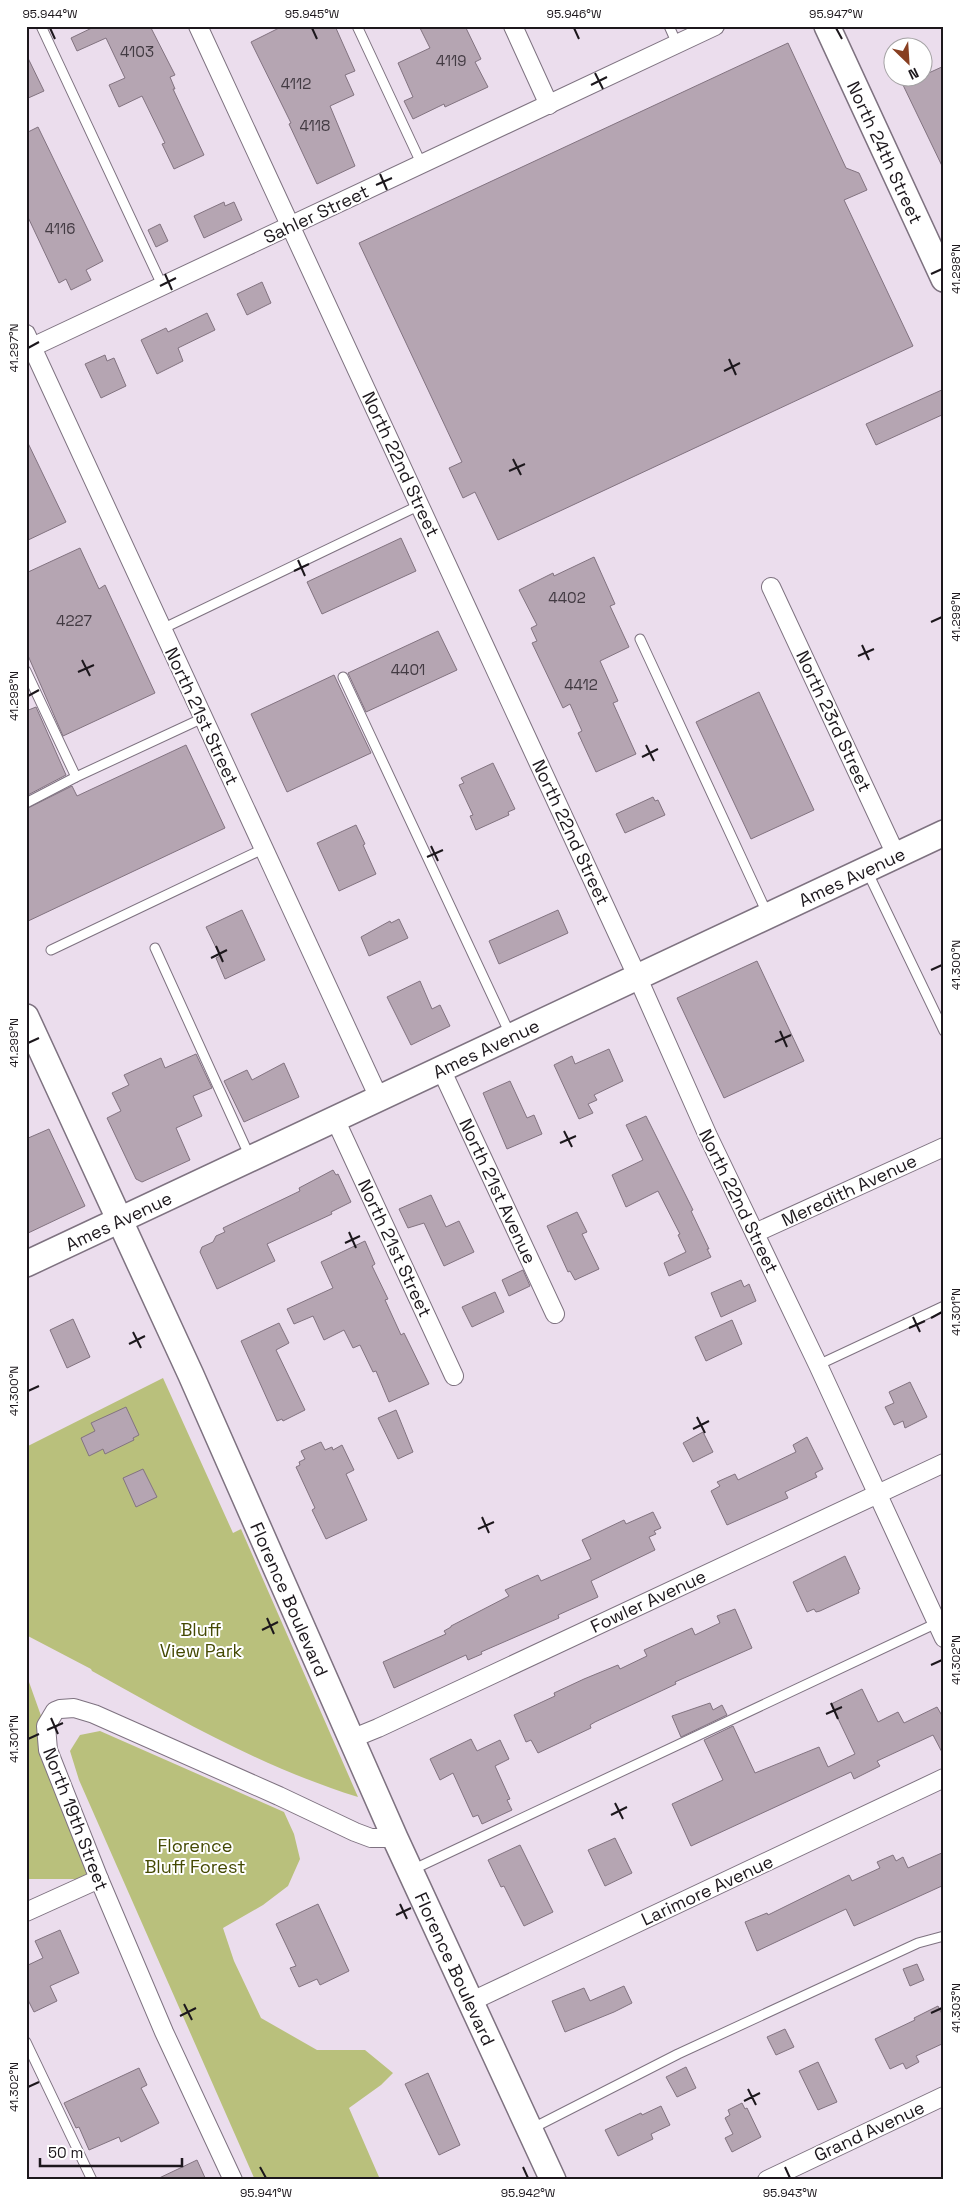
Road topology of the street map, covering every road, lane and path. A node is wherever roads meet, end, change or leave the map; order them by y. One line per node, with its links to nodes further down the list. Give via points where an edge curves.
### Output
1 (41, 26): 13 (lane)
2 (198, 26): 11 (street, North 22nd Street)
3 (357, 26): 10 (lane)
4 (513, 26): 9 (street)
5 (669, 26): 8 (lane)
6 (714, 26): 8 (street, Sahler Street)
7 (827, 26): 12 (main road, North 24th Street)
8 (677, 44): 9 (street, Sahler Street)
9 (549, 105): 10 (street, Sahler Street)
10 (422, 165): 11 (street, Sahler Street)
11 (291, 226): 13 (street, Sahler Street); 15 (street, North 22nd Street)
12 (944, 278)
13 (162, 286): 14 (street, Sahler Street)
14 (28, 344): 17 (street, North 21st Street)
15 (420, 505): 17 (lane); 31 (street, North 22nd Street)
16 (771, 587): 26 (street, North 23rd Street)
17 (162, 629): 21 (street, North 21st Street)
18 (640, 639): 28 (lane)
19 (26, 671): 22 (lane)
20 (342, 677): 34 (lane)
21 (203, 718): 22 (lane); 25 (street, North 21st Street)
22 (76, 777): 23 (lane)
23 (26, 803)
24 (944, 833): 26 (main road, Ames Avenue)
25 (263, 849): 30 (lane); 36 (street, North 21st Street)
26 (896, 855): 27 (main road, Ames Avenue)
27 (866, 870): 28 (main road, Ames Avenue); 33 (lane)
28 (768, 916): 31 (main road, Ames Avenue)
29 (154, 948): 39 (lane)
30 (51, 950)
31 (637, 976): 34 (main road, Ames Avenue); 41 (street, North 22nd Street)
32 (26, 1017): 40 (main road, Florence Boulevard)
33 (944, 1031)
34 (510, 1035): 35 (main road, Ames Avenue)
35 (440, 1068): 36 (main road, Ames Avenue); 44 (street, North 21st Avenue)
36 (379, 1098): 37 (main road, Ames Avenue)
37 (335, 1119): 39 (main road, Ames Avenue); 46 (street, North 21st Street)
38 (944, 1147): 41 (street, Meredith Avenue)
39 (251, 1158): 40 (main road, Ames Avenue)
40 (120, 1219): 42 (main road, Ames Avenue); 50 (main road, Florence Boulevard)
41 (755, 1234): 45 (street, North 22nd Street)
42 (26, 1264)
43 (944, 1306): 45 (lane)
44 (555, 1314)
45 (818, 1365): 48 (street, North 22nd Street)
46 (454, 1376)
47 (944, 1462): 48 (street, Fowler Avenue)
48 (877, 1494): 49 (street, North 22nd Street); 50 (street, Fowler Avenue)
49 (941, 1627): 53 (lane)
50 (351, 1739): 52 (main road, Florence Boulevard)
51 (944, 1778): 57 (street, Larimore Avenue)
52 (395, 1838): 53 (main road, Florence Boulevard); 54 (street, North 19th Street, via 371,1838 355,1832 94,1714 74,1708 60,1709 55,1711 46,1726 48,1750)
53 (410, 1871): 57 (main road, Florence Boulevard)
54 (99, 1879): 55 (street); 62 (street, North 19th Street, via 164,2032)
55 (26, 1912)
56 (944, 1936): 60 (lane, via 918,1943 678,2054)
57 (470, 2002): 60 (main road, Florence Boulevard)
58 (26, 2042): 61 (lane)
59 (944, 2096): 64 (street, Grand Avenue)
60 (530, 2129): 63 (main road, Florence Boulevard)
61 (92, 2180)
62 (233, 2180)
63 (554, 2180)
64 (767, 2180)

